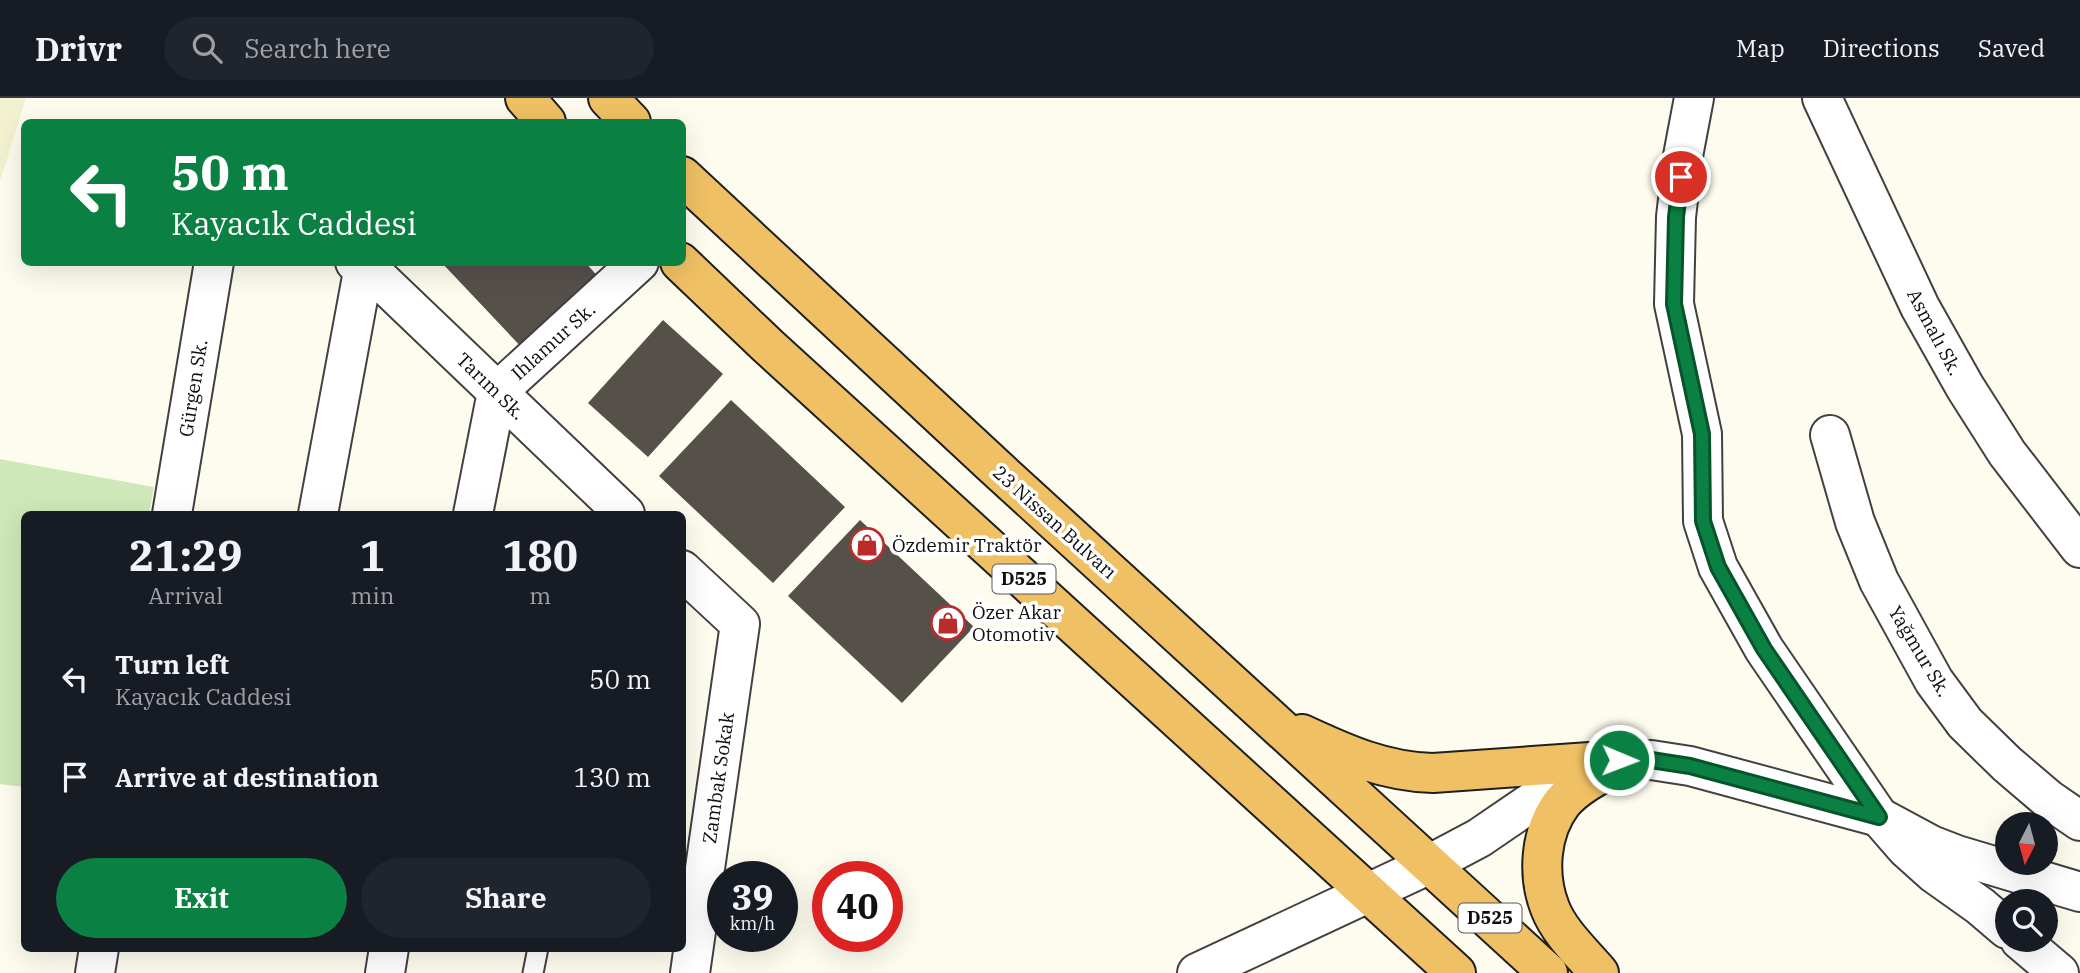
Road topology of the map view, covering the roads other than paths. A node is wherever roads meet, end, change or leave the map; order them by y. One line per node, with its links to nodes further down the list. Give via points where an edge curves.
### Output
1 (525, 98): 5 (highway)
2 (608, 98): 6 (highway)
3 (1694, 98): 24 (street, via 1676,217 1674,304 1702,434 1703,521 1718,567 1764,649)
4 (1822, 98): 19 (street, Asmalı Sk., via 1920,307 1965,387 2007,453)
5 (543, 119)
6 (628, 119)
7 (686, 180): 21 (highway, 23 Nissan Bulvarı / D525)
8 (213, 266): 15 (street, Gürgen Sk.)
9 (359, 266): 16 (street)
10 (361, 266): 13 (street, Tarım Sk.)
11 (635, 266): 13 (street, Ihlamur Sk.)
12 (684, 266): 28 (highway, D525)
13 (497, 392): 17 (street, Ihlamur Sk.); 18 (street, Tarım Sk.)
14 (1830, 435): 23 (street, Yağmur Sk., via 1855,522 1879,581 1934,681 1965,723 2007,764 2048,799)
15 (172, 511)
16 (318, 511)
17 (474, 511)
18 (622, 511)
19 (2080, 548)
20 (686, 574): 26 (street, Zambak Sokak, via 740,624)
21 (1269, 717): 22 (highway, via 1336,750 1410,772); 25 (highway, 23 Nissan Bulvarı / D525)
22 (1633, 759): 24 (street, via 1709,770); 25 (street, via 1561,782 1479,838); 41 (highway, via 1587,783 1561,804 1544,848 1542,866 1550,908)
23 (2074, 806)
24 (1879, 817): 27 (street, via 1957,855); 29 (street, via 1935,874)
25 (1430, 864): 28 (street); 40 (highway, D525)
26 (693, 871): 37 (street, Zambak Sokak)
27 (2080, 892)
28 (1370, 894): 38 (street); 39 (highway, D525)
29 (1995, 919)
30 (98, 952): 34 (street)
31 (388, 952): 35 (street)
32 (537, 952): 36 (lane)
33 (2034, 952): 42 (street)
34 (95, 973)
35 (384, 973)
36 (533, 973)
37 (690, 973)
38 (1197, 973)
39 (1457, 973)
40 (1548, 973)
41 (1599, 973)
42 (2059, 973)

